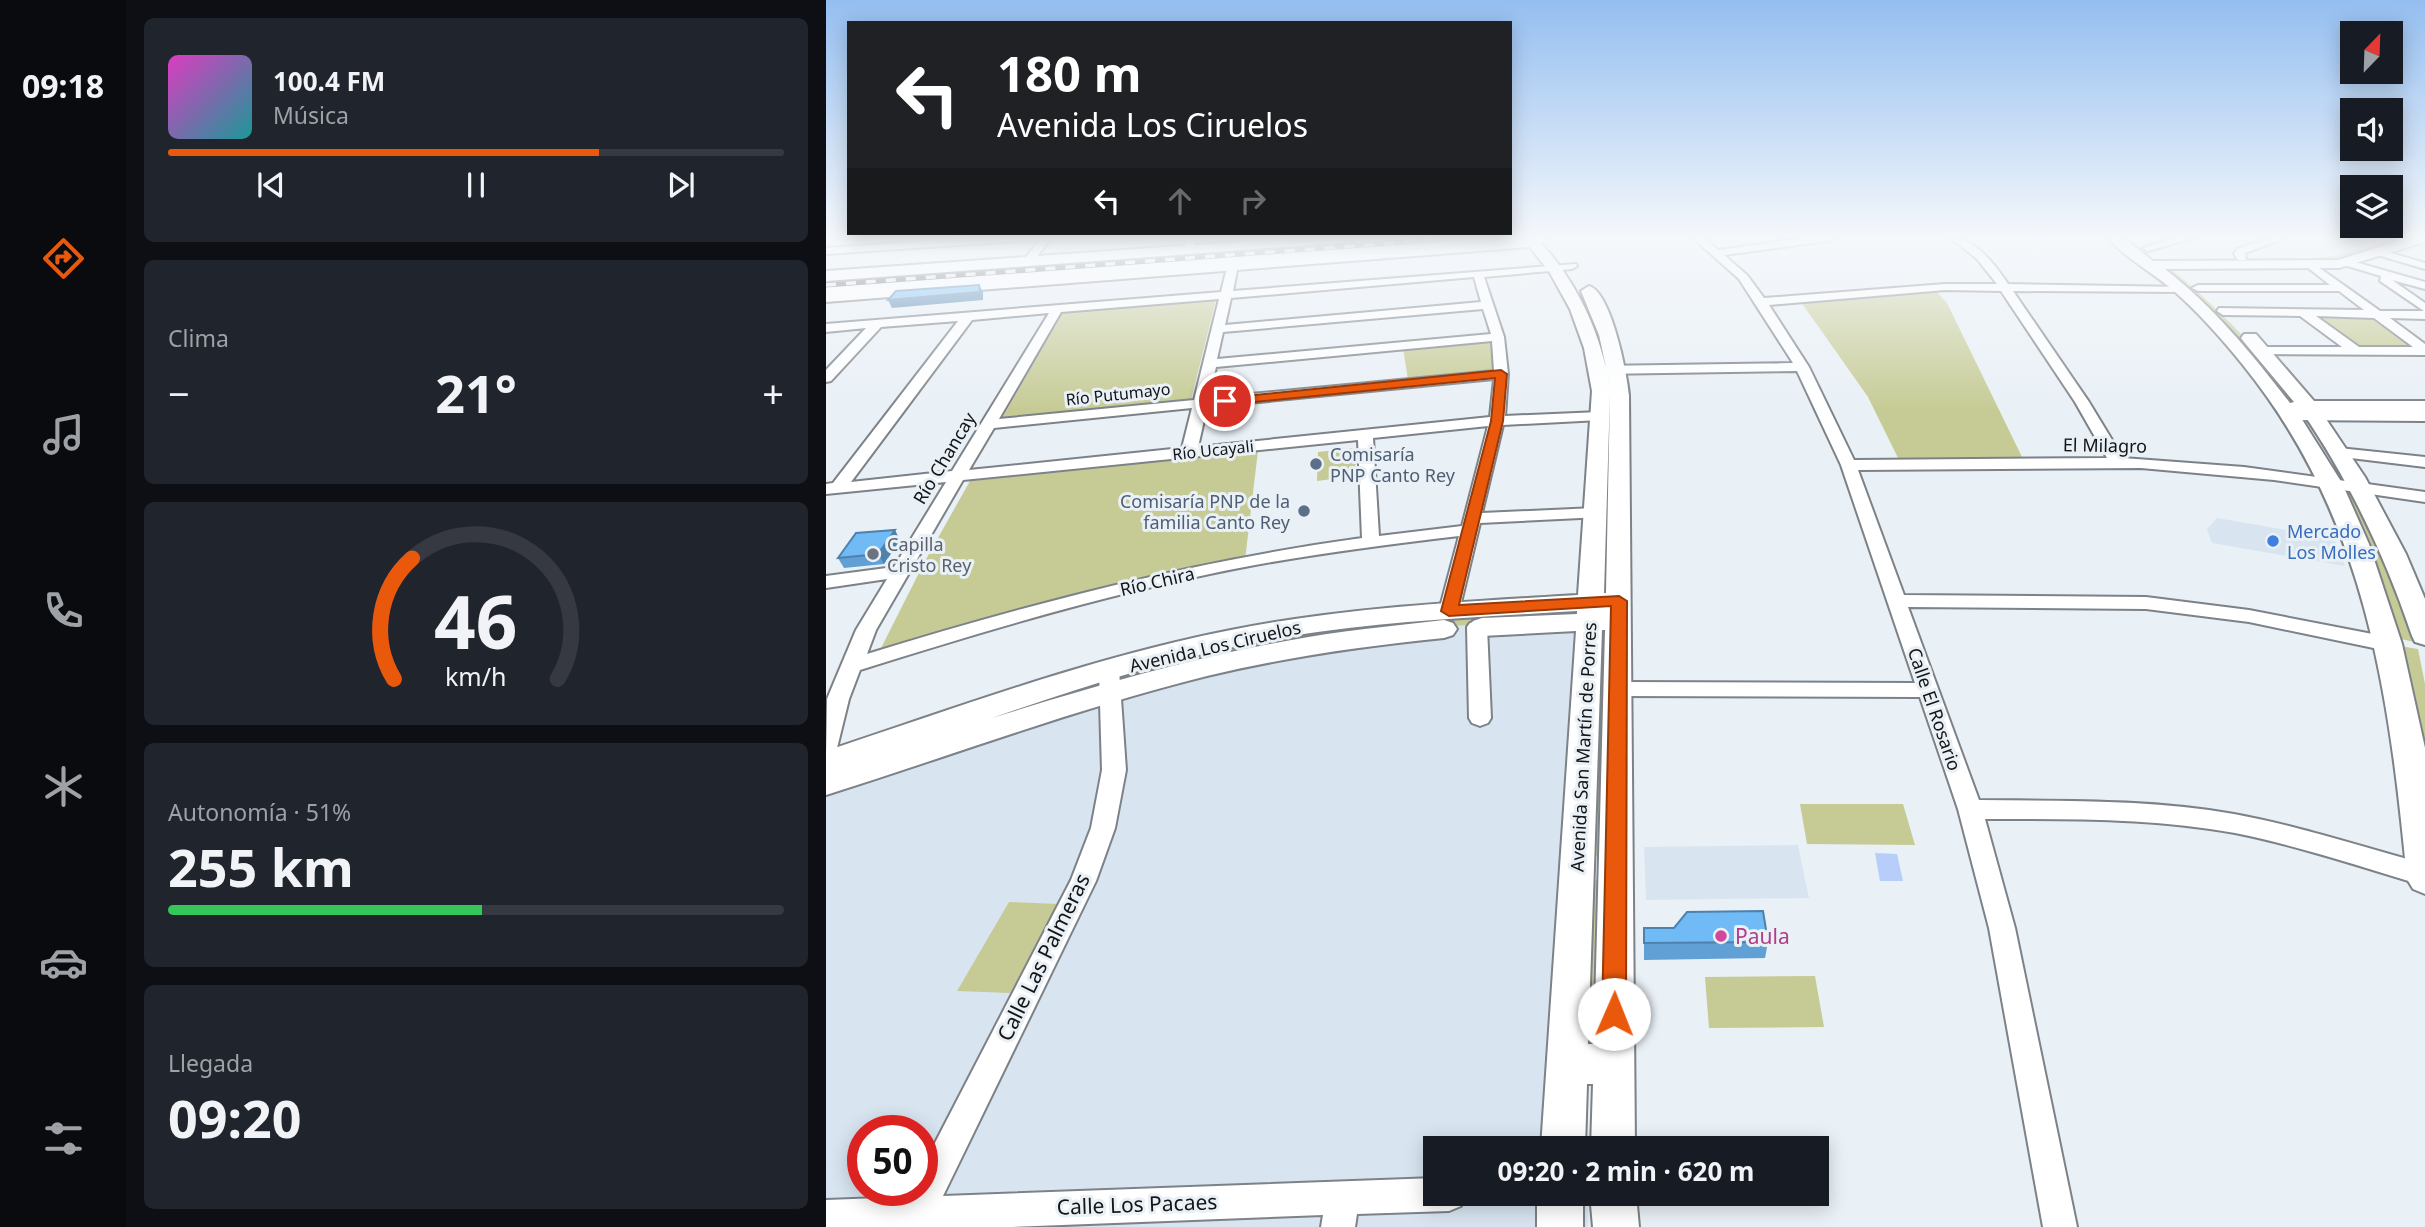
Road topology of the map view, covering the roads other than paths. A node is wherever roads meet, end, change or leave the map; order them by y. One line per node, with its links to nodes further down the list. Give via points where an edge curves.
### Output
1 (1222, 295): 15 (street)
2 (1225, 295): 23 (street)
3 (1486, 295): 13 (street)
4 (1583, 295): 30 (main road, Avenida San Martín de Porres, via 1605,324)
5 (1756, 295): 12 (street, Calle El Rosario)
6 (1844, 295): 12 (street)
7 (2010, 295): 44 (street)
8 (2196, 295): 35 (main road, via 2249,361)
9 (2200, 295): 16 (main road)
10 (2352, 295): 18 (street)
11 (2407, 295): 14 (street)
12 (1761, 302): 29 (street, Calle El Rosario)
13 (1489, 304): 23 (street); 24 (street)
14 (2425, 308)
15 (1057, 309): 20 (street); 39 (street, Río Chancay)
16 (2223, 311): 17 (street); 25 (main road)
17 (2301, 311): 18 (street); 26 (street)
18 (2375, 313): 19 (street); 27 (street)
19 (2425, 315)
20 (968, 317): 21 (street); 49 (street)
21 (877, 324): 22 (street); 32 (street)
22 (826, 328)
23 (1218, 328): 28 (street)
24 (1499, 337): 28 (street); 31 (street)
25 (2262, 351): 26 (street); 35 (main road)
26 (2356, 351): 27 (street)
27 (2425, 351)
28 (1209, 364): 33 (street)
29 (1802, 368): 30 (street); 45 (street, Calle El Rosario)
30 (1608, 370): 36 (main road, Avenida San Martín de Porres); 59 (main road, Avenida San Martín de Porres, via 1621,411)
31 (1501, 374): 33 (street, Río Putumayo); 38 (street)
32 (826, 378)
33 (1200, 404): 39 (street, Río Putumayo); 41 (street)
34 (2425, 407): 35 (main road)
35 (2300, 412): 37 (street); 42 (main road); 47 (main road)
36 (1600, 416): 38 (street, Río Ucayali); 51 (main road, Avenida San Martín de Porres)
37 (2425, 417)
38 (1497, 421): 40 (street, Río Ucayali); 52 (street)
39 (989, 424): 46 (street, Río Chancay)
40 (1365, 435): 41 (street, Río Ucayali); 53 (street)
41 (1189, 453): 46 (street, Río Ucayali)
42 (2339, 453): 43 (street); 48 (main road)
43 (2425, 461)
44 (2118, 463): 45 (street, El Milagro); 47 (street, El Milagro)
45 (1849, 465): 56 (street, Calle El Rosario)
46 (959, 476): 49 (street, Río Ucayali); 54 (street, Río Chancay)
47 (2331, 483): 48 (street, El Milagro); 62 (main road, via 2357,544)
48 (2360, 487): 50 (street, El Milagro); 57 (main road)
49 (832, 489)
50 (2425, 497)
51 (1595, 513): 52 (street, Río Chira); 59 (main road, Avenida San Martín de Porres)
52 (1472, 524): 53 (street, Río Chira); 58 (street)
53 (1371, 541): 63 (street, Río Chira, via 1131,586)
54 (900, 572): 55 (street); 63 (street, Río Chancay, via 866,630)
55 (826, 582)
56 (1897, 601): 62 (street, via 2146,603 2249,616); 66 (street, Calle El Rosario)
57 (2420, 607): 61 (main road)
58 (1449, 611): 59 (main road, Avenida Los Ciruelos); 64 (main road, Avenida Los Ciruelos, via 1287,628 1196,647)
59 (1604, 611): 60 (main road, Avenida Los Ciruelos); 65 (main road, Avenida San Martín de Porres); 72 (main road, Avenida San Martín de Porres)
60 (1477, 627): 64 (main road, Avenida Los Ciruelos, via 1364,637); 67 (street)
61 (2425, 636)
62 (2388, 644): 74 (main road, via 2411,755)
63 (852, 665): 68 (street, Río Chancay)
64 (1110, 681): 69 (main road, Avenida Los Ciruelos); 70 (main road, Avenida Los Ciruelos); 84 (street, Calle Las Palmeras, via 1114,770 1103,828 1083,881)
65 (1617, 690): 66 (street); 73 (main road, Avenida San Martín de Porres)
66 (1927, 690): 71 (street, Calle El Rosario)
67 (1479, 718)
68 (826, 748)
69 (826, 763)
70 (826, 783)
71 (1970, 809): 74 (street, via 2150,813 2208,820 2278,833); 87 (street, Calle El Rosario, via 2002,928)
72 (1577, 865): 73 (main road); 75 (main road, Avenida San Martín de Porres)
73 (1616, 866): 76 (main road, Avenida San Martín de Porres)
74 (2425, 877)
75 (1567, 1064): 76 (main road); 77 (main road, Avenida San Martín de Porres)
76 (1614, 1064): 78 (main road, Avenida San Martín de Porres)
77 (1564, 1136)
78 (1613, 1136)
79 (1423, 1198): 82 (street, Calle Los Pacaes)
80 (1560, 1206): 85 (main road)
81 (1614, 1206): 86 (main road)
82 (1341, 1212): 84 (street, Calle Los Pacaes)
83 (826, 1217): 84 (street, Calle Los Pacaes)
84 (913, 1219)
85 (1560, 1227)
86 (1616, 1227)
87 (2060, 1227)

